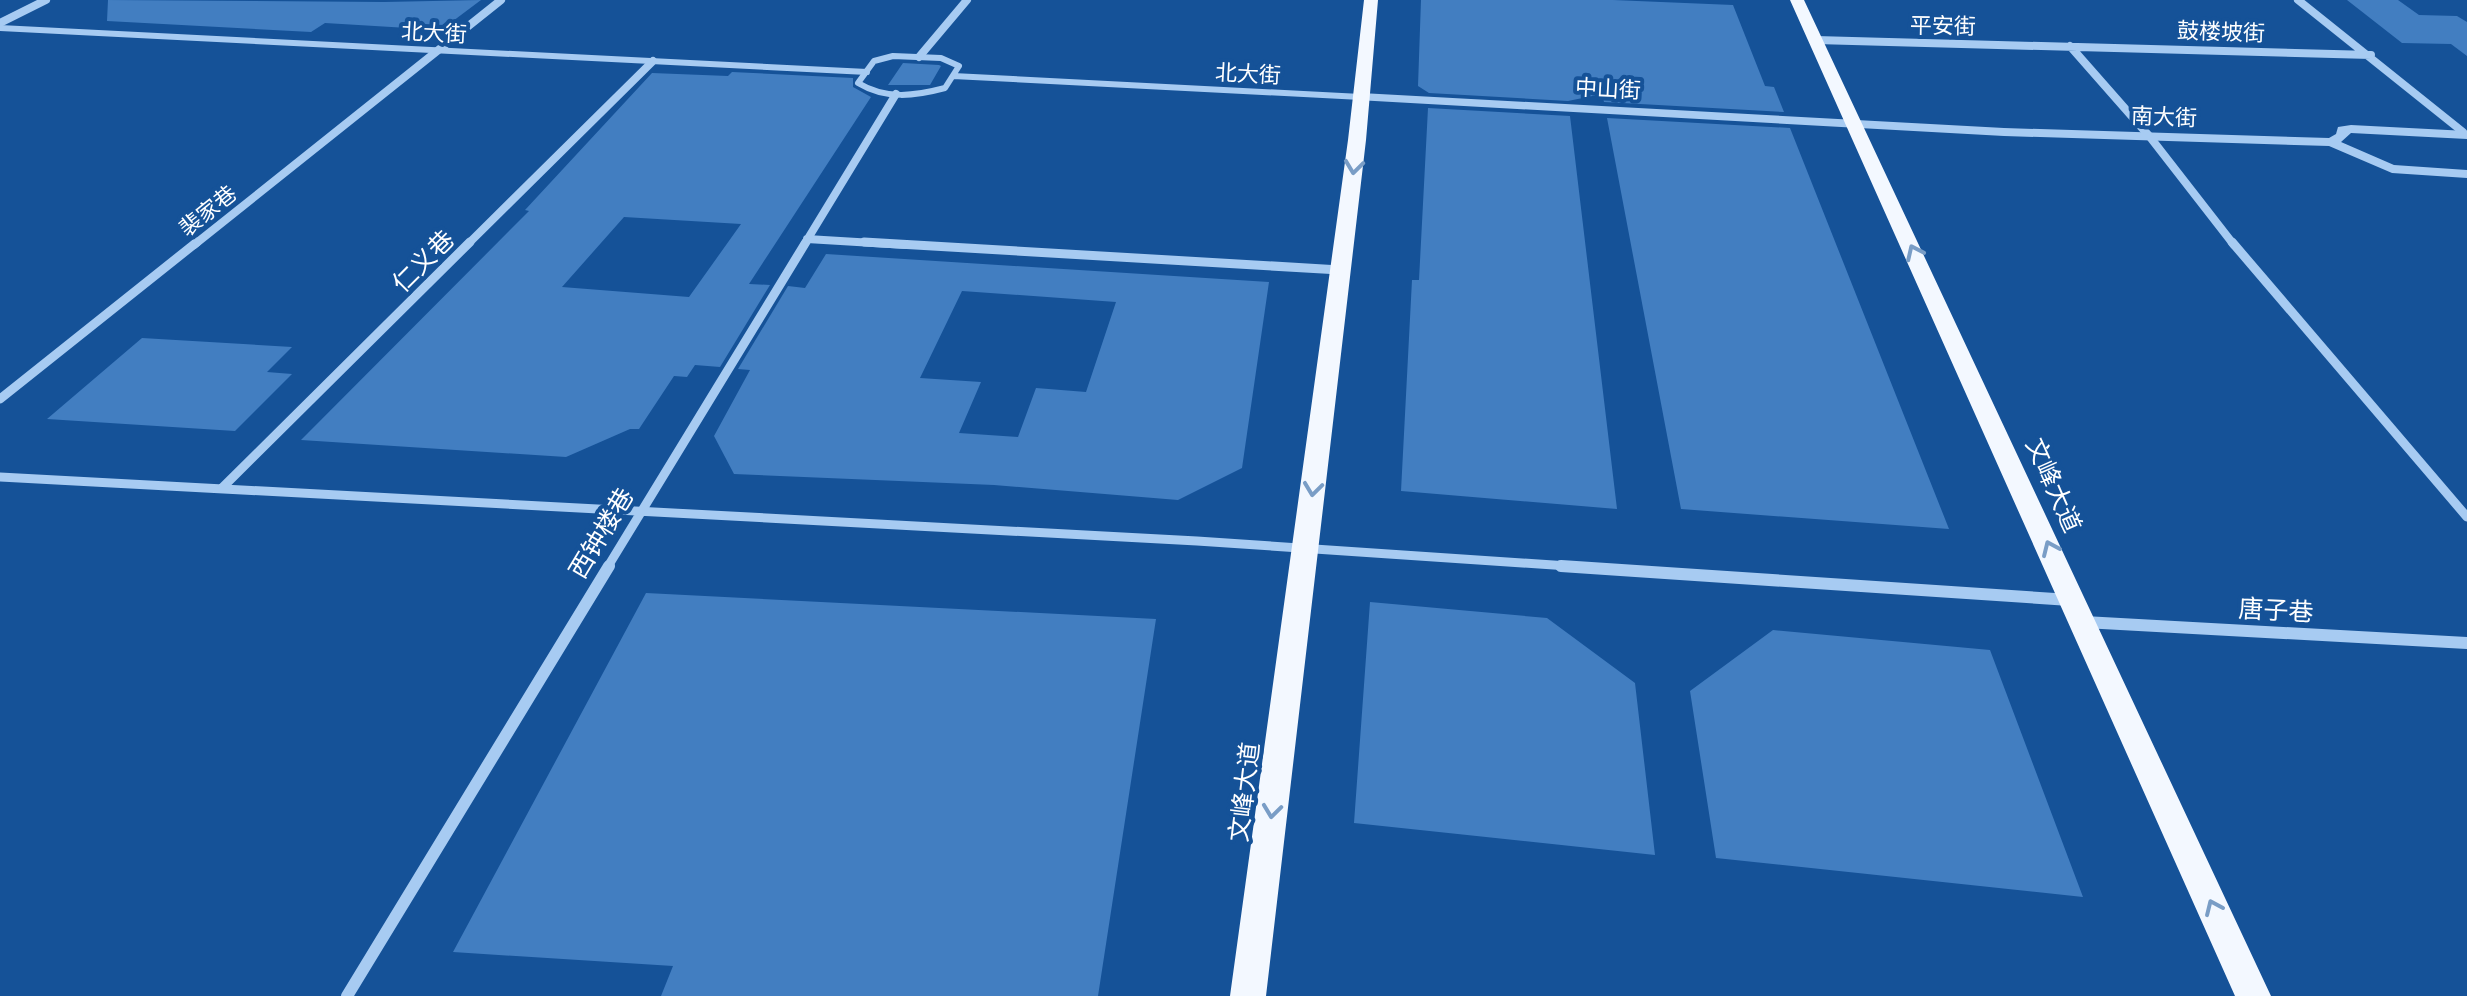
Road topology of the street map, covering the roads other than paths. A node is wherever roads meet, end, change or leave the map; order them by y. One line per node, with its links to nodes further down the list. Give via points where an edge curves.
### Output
1 (46, 0): 7 (street)
2 (501, 0): 10 (street, 裴家巷)
3 (966, 0): 12 (street)
4 (1371, 0): 17 (main road, 文峰大道)
5 (1797, 0): 8 (main road, 文峰大道)
6 (2298, 0): 11 (street)
7 (0, 27): 10 (street, 北大街)
8 (1816, 40): 9 (street, 平安街); 18 (main road, 文峰大道)
9 (2070, 46): 11 (street, 鼓楼坡街); 20 (street)
10 (438, 50): 13 (street, 北大街); 25 (street, 裴家巷)
11 (2371, 55): 19 (street)
12 (919, 57): 14 (street, via 893,56); 15 (street, via 959,66)
13 (652, 61): 14 (street, 北大街); 27 (street, 仁义巷)
14 (866, 72): 16 (street, via 858,83 871,92)
15 (952, 76): 16 (street, via 946,88); 17 (street, 北大街)
16 (896, 94): 23 (street, 西钟楼巷)
17 (1361, 97): 18 (street, 中山街); 24 (main road, 文峰大道, one-way to 24)
18 (1854, 122): 20 (street, 南大街); 31 (main road, 文峰大道, one-way to 18)
19 (2465, 134): 21 (street, via 2352,129)
20 (2150, 137): 21 (street, 南大街); 29 (street, via 2261,279)
21 (2331, 142): 22 (street, 南大街, via 2392,169)
22 (2467, 174)
23 (807, 238): 24 (street); 28 (street, 西钟楼巷)
24 (1340, 270): 30 (main road, 文峰大道, one-way to 30)
25 (0, 399)
26 (0, 477): 27 (street, 唐子巷)
27 (221, 489): 28 (street, 唐子巷)
28 (641, 512): 30 (street, 唐子巷); 33 (street, 西钟楼巷)
29 (2467, 517)
30 (1305, 548): 31 (street, 唐子巷); 34 (main road, 文峰大道, one-way to 34)
31 (2078, 611): 32 (street, 唐子巷); 35 (main road, 文峰大道, one-way to 31)
32 (2467, 643)
33 (347, 996)
34 (1248, 996)
35 (2253, 996)

